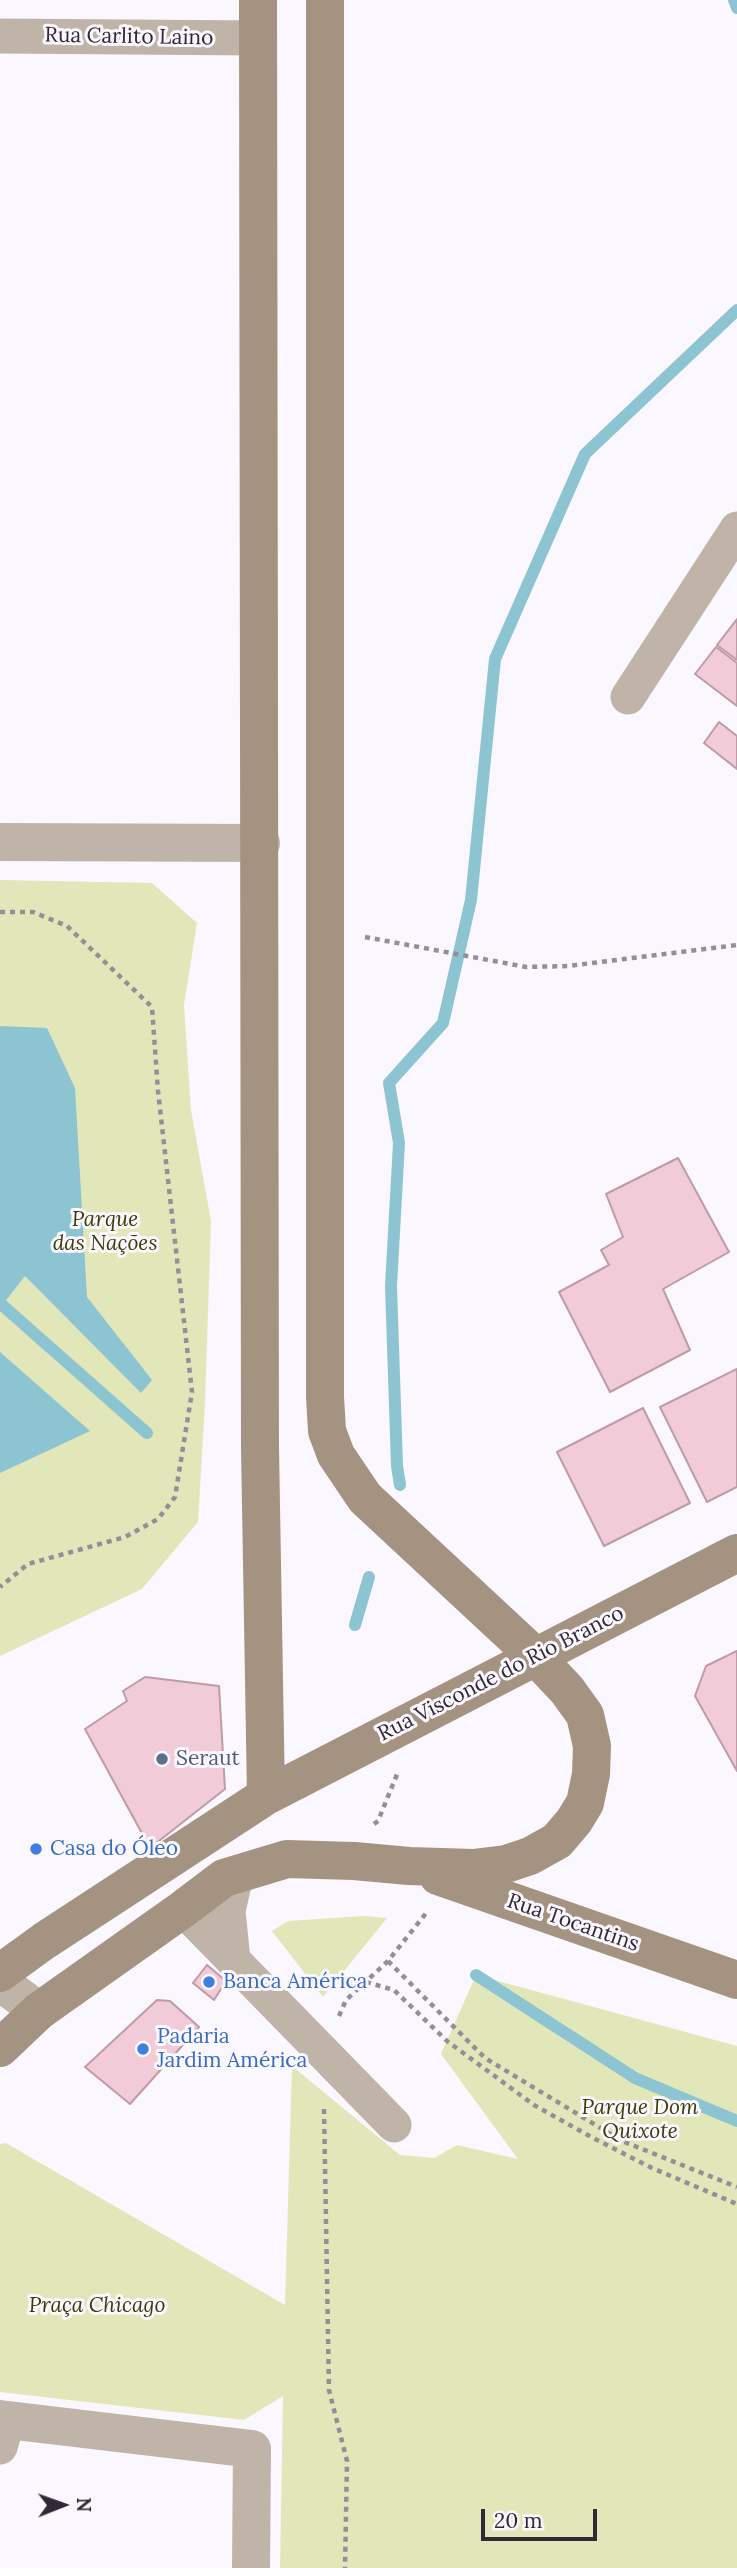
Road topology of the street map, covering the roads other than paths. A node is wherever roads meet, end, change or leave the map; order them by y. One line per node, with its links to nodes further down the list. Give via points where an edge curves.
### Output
1 (258, 0): 4 (main road)
2 (326, 0): 10 (main road, via 327,1431 336,1455 365,1497)
3 (0, 36): 4 (street, Rua Carlito Laino)
4 (258, 38): 8 (main road)
5 (737, 529): 6 (street)
6 (628, 697)
7 (0, 842): 8 (street)
8 (261, 843): 11 (main road, via 260,1447)
9 (737, 1553): 10 (main road, Rua Visconde do Rio Branco)
10 (535, 1656): 11 (main road, Rua Visconde do Rio Branco); 12 (main road, via 585,1715 592,1746 591,1773 575,1821 557,1842 506,1864)
11 (266, 1796): 16 (main road, Rua Visconde do Rio Branco)
12 (409, 1867): 13 (main road, via 287,1859); 17 (main road, Rua Tocantins)
13 (241, 1873): 14 (main road, via 224,1878); 15 (street, via 228,1911)
14 (183, 1909): 15 (street); 19 (main road)
15 (233, 1960): 21 (street)
16 (0, 1973)
17 (737, 1980)
18 (0, 1982): 19 (street)
19 (39, 2011): 20 (main road)
20 (0, 2048)
21 (394, 2125)
22 (3, 2429): 23 (street, via 252,2449)
23 (251, 2568)

